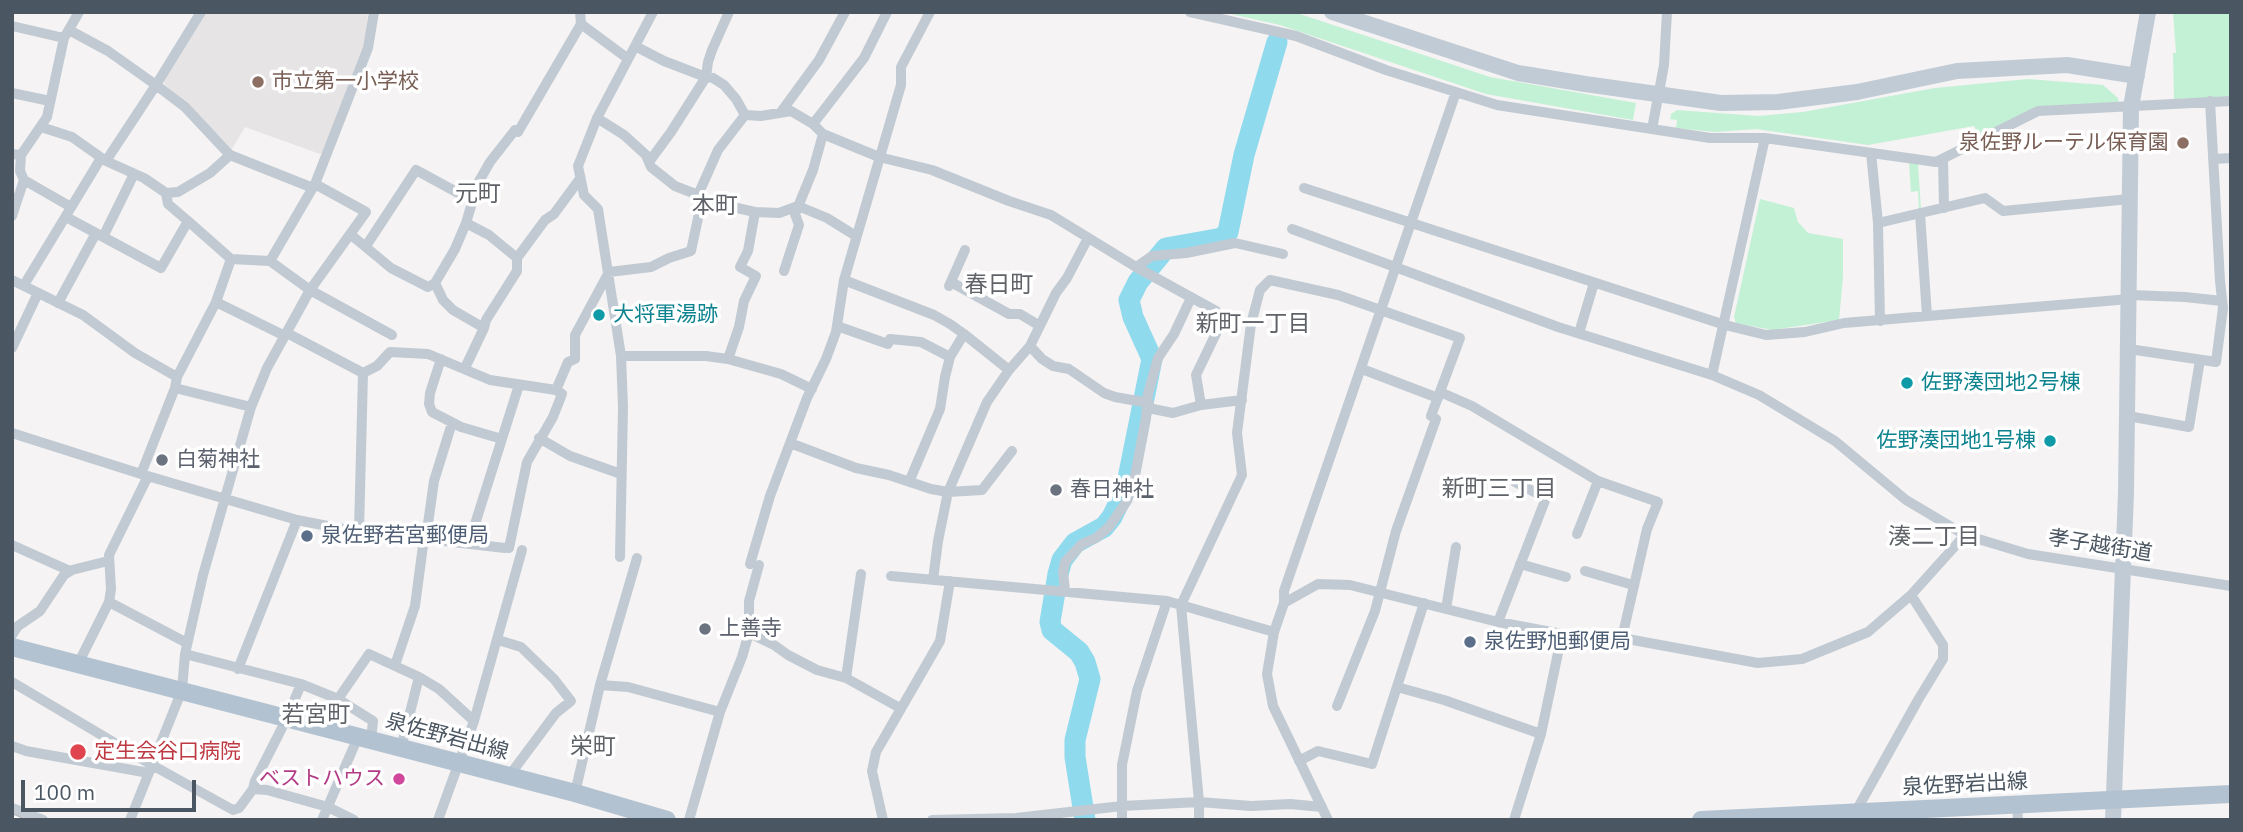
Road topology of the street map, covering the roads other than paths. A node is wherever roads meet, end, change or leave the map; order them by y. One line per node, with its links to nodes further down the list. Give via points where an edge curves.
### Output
1 (79, 12): 16 (street)
2 (201, 12): 21 (street)
3 (374, 12): 49 (street, via 368,48)
4 (580, 12): 14 (street)
5 (653, 12): 17 (street)
6 (729, 12): 20 (street)
7 (845, 12): 29 (street, via 819,60)
8 (887, 12): 32 (street, via 864,58)
9 (930, 12): 40 (street, via 901,67 901,85)
10 (1190, 12): 22 (street, via 1296,36)
11 (1332, 12): 24 (street, via 1518,73)
12 (1667, 12): 24 (street)
13 (2148, 12): 19 (street)
14 (581, 24): 18 (street); 54 (street, via 517,131 490,162)
15 (12, 26): 16 (street)
16 (66, 34): 21 (street, via 108,51); 27 (street)
17 (635, 46): 18 (street); 20 (street)
18 (627, 58): 31 (street)
19 (2137, 76): 24 (street, via 2067,65 1956,71 1857,92 1778,102 1721,103); 28 (street)
20 (706, 77): 30 (street, via 724,85); 45 (street)
21 (156, 85): 39 (street, via 186,107); 42 (street)
22 (1456, 92): 34 (street, via 1497,105); 63 (street)
23 (12, 93): 27 (street)
24 (1659, 94): 34 (street)
25 (2210, 101): 26 (street); 28 (street); 44 (street)
26 (2231, 101)
27 (50, 102): 33 (street)
28 (2131, 107): 43 (street, via 2039,111); 53 (street)
29 (780, 112): 30 (street); 32 (street, via 791,111)
30 (745, 115): 52 (street, via 718,150)
31 (597, 118): 45 (street, via 624,135); 48 (street, via 578,166)
32 (813, 124): 35 (street)
33 (41, 127): 38 (street); 42 (street, via 72,137)
34 (1652, 129): 36 (street, via 1710,138)
35 (823, 134): 40 (street); 55 (street)
36 (1765, 138): 37 (street); 98 (street)
37 (1871, 153): 43 (street); 64 (street)
38 (17, 155): 47 (street)
39 (230, 155): 49 (street); 51 (street, via 210,173 178,192)
40 (879, 157): 68 (street); 69 (street, via 932,170 1051,215)
41 (2231, 158): 44 (street)
42 (104, 159): 46 (street); 57 (street)
43 (1942, 159): 56 (street)
44 (2213, 159): 82 (street)
45 (649, 162): 52 (street, via 675,186)
46 (134, 174): 51 (street); 67 (street)
47 (24, 180): 57 (street); 60 (street)
48 (579, 180): 73 (street); 79 (street, via 584,195 598,209)
49 (314, 186): 66 (street, via 366,212); 75 (street)
50 (1304, 188): 63 (street)
51 (166, 193): 61 (street, via 168,204)
52 (699, 198): 58 (street); 79 (street, via 691,251 651,267)
53 (2130, 199): 56 (street, via 2003,211 1985,198); 88 (street)
54 (473, 201): 62 (street); 70 (street, via 416,170)
55 (798, 206): 58 (street, via 779,213); 68 (street); 78 (street, via 799,225)
56 (1944, 208): 59 (street)
57 (69, 212): 67 (street); 85 (street)
58 (755, 212): 110 (street, via 748,251 740,267 756,276)
59 (1920, 213): 64 (street); 94 (street)
60 (12, 216)
61 (188, 221): 67 (street, via 161,268); 74 (street)
62 (466, 223): 73 (street); 83 (street)
63 (1412, 223): 76 (street); 84 (street)
64 (1878, 223): 95 (street)
65 (1292, 229): 76 (street, 孝子越街道)
66 (350, 234): 70 (street); 86 (street)
67 (99, 235): 92 (street)
68 (856, 236): 81 (street)
69 (1088, 238): 77 (street); 97 (street)
70 (366, 246): 83 (street, via 391,268 428,287)
71 (965, 250): 97 (street, via 950,284)
72 (1283, 254): 77 (street, via 1235,243 1152,256)
73 (517, 258): 99 (street, via 517,271)
74 (231, 259): 75 (street); 91 (street)
75 (270, 261): 86 (street)
76 (1397, 267): 93 (street); 100 (street, 孝子越街道)
77 (1142, 270): 89 (street)
78 (784, 271)
79 (609, 272): 107 (street); 120 (street, via 575,335 575,359 568,362)
80 (12, 280): 85 (street)
81 (844, 280): 96 (street); 101 (street, via 934,315)
82 (2225, 280): 90 (street)
83 (435, 283): 99 (street, via 453,310)
84 (1594, 283): 98 (street); 100 (street)
85 (24, 285): 87 (street)
86 (310, 290): 102 (street); 103 (street)
87 (38, 293): 92 (street); 105 (street)
88 (2130, 297): 90 (street); 94 (street); 106 (street)
89 (1191, 298): 123 (street, via 1158,358); 124 (street, via 1216,311 1222,321 1196,375)
90 (2222, 300): 111 (street, via 2216,362)
91 (216, 302): 102 (street); 117 (street)
92 (58, 303): 117 (street, via 83,315)
93 (1381, 312): 113 (street); 121 (street, via 1460,338); 122 (street, via 1339,295 1270,280 1260,290 1251,324)
94 (1927, 316): 95 (street)
95 (1881, 321): 98 (street, via 1766,335)
96 (837, 326): 108 (street, via 888,344 890,339 921,342); 119 (street)
97 (1040, 326): 104 (street)
98 (1725, 326): 116 (street)
99 (484, 328): 112 (street)
100 (1579, 333): 116 (street, 孝子越街道)
101 (964, 334): 108 (street); 114 (street)
102 (286, 335): 115 (street); 125 (street)
103 (392, 335)
104 (1030, 346): 114 (street); 123 (street, via 1053,366 1069,369 1104,393)
105 (12, 348)
106 (2129, 349): 111 (street); 126 (street)
107 (621, 356): 110 (street); 133 (street)
108 (950, 357): 136 (street, via 940,409)
109 (441, 359): 112 (street); 115 (street, via 390,352); 127 (street, via 429,404 432,412)
110 (728, 359): 119 (street, via 781,374)
111 (2200, 360): 126 (street, via 2189,426)
112 (465, 368): 118 (street, via 490,380)
113 (1362, 369): 121 (street); 168 (street, via 1284,591)
114 (1009, 370): 138 (street, via 987,402)
115 (363, 373): 141 (street)
116 (1712, 375): 143 (street, 孝子越街道, via 1759,395 1835,441 1906,500)
117 (176, 382): 125 (street); 134 (street)
118 (519, 385): 120 (street); 130 (street)
119 (811, 389): 131 (street)
120 (556, 390): 129 (street, via 562,394)
121 (1439, 395): 135 (street, via 1472,406); 164 (street, via 1432,416 1436,419)
122 (1242, 400): 124 (street); 170 (street, via 1237,433 1242,475)
123 (1145, 404): 124 (street, via 1173,413); 163 (street, via 1127,501 1108,527 1065,562)
124 (1201, 405)
125 (251, 407): 139 (street)
126 (2127, 416): 153 (street)
127 (452, 423): 130 (street); 144 (street, via 434,481)
128 (12, 433): 134 (street)
129 (539, 438): 133 (street, via 570,456); 145 (street, via 527,462 507,548)
130 (502, 439): 145 (street)
131 (790, 443): 136 (street); 174 (street, via 770,496 755,565)
132 (1012, 451): 138 (street, via 982,490)
133 (621, 474): 149 (street)
134 (145, 475): 139 (street); 151 (street)
135 (1598, 481): 142 (street); 161 (street, via 1658,502)
136 (909, 482): 138 (street)
137 (1515, 482): 152 (street, via 1546,498)
138 (948, 492): 159 (street)
139 (225, 499): 140 (street); 180 (street)
140 (297, 520): 141 (street); 183 (street)
141 (359, 531): 144 (street)
142 (1577, 534)
143 (1965, 535): 153 (street, 孝子越街道, via 2028,554); 165 (street)
144 (425, 538): 145 (street); 182 (street, via 415,606)
145 (469, 543)
146 (12, 545): 154 (street)
147 (1456, 547): 171 (street)
148 (522, 550): 178 (street)
149 (620, 557)
150 (636, 558): 188 (street)
151 (108, 561): 154 (street); 167 (street)
152 (1520, 564): 158 (street); 172 (street)
153 (2122, 570): 162 (street, 孝子越街道); 208 (street)
154 (70, 571): 176 (street, via 57,582 40,611)
155 (1585, 571): 161 (street)
156 (861, 573): 185 (street)
157 (891, 576): 159 (street)
158 (1566, 577)
159 (933, 580): 160 (street)
160 (950, 581): 163 (street); 193 (street, via 940,641)
161 (1633, 584): 177 (street)
162 (2231, 586)
163 (1059, 590): 166 (street)
164 (1379, 592): 168 (street, via 1318,584); 169 (street); 192 (street)
165 (1911, 595): 177 (street, via 1868,632 1802,659 1758,663); 216 (street, via 1943,645 1943,659)
166 (1167, 601): 170 (street); 210 (street, via 1137,691 1122,765)
167 (109, 602): 180 (street); 181 (street)
168 (1284, 603): 173 (street)
169 (1424, 603): 171 (street); 189 (street)
170 (1181, 605): 173 (street); 209 (street)
171 (1446, 609): 172 (street)
172 (1498, 622): 175 (street)
173 (1273, 632): 201 (street, via 1267,674 1273,706)
174 (749, 633): 185 (street, via 817,670); 194 (street)
175 (1562, 634): 177 (street); 197 (street)
176 (12, 635)
177 (1622, 638)
178 (498, 640): 196 (street); 204 (street, via 521,648 571,701 556,713)
179 (12, 647): 181 (main road, 泉佐野岩出線)
180 (186, 649): 183 (street); 190 (street)
181 (78, 664): 190 (main road, 泉佐野岩出線)
182 (395, 665): 184 (street); 191 (street, via 369,654)
183 (238, 669): 187 (street)
184 (419, 677): 196 (street); 200 (street)
185 (846, 678): 193 (street)
186 (12, 682): 203 (street)
187 (301, 684): 191 (street); 195 (street)
188 (600, 685): 194 (street, via 628,687); 206 (street)
189 (1397, 687): 197 (street); 201 (street, via 1373,764 1318,751)
190 (182, 690): 195 (main road, 泉佐野岩出線); 203 (street)
191 (338, 699): 198 (street, via 373,721)
192 (1337, 706)
193 (900, 708): 224 (street, via 876,752 872,771)
194 (720, 712): 223 (street)
195 (287, 718): 198 (main road, 泉佐野岩出線); 205 (street)
196 (474, 721): 202 (street)
197 (1541, 734): 229 (street)
198 (364, 739): 200 (main road, 泉佐野岩出線); 211 (street)
199 (12, 746): 203 (street)
200 (401, 748): 202 (main road, 泉佐野岩出線)
201 (1299, 761): 212 (street)
202 (459, 764): 204 (main road, 泉佐野岩出線); 221 (street)
203 (150, 769): 215 (street); 218 (street)
204 (509, 776): 206 (main road, 泉佐野岩出線)
205 (253, 789): 211 (street); 215 (street)
206 (575, 793): 222 (main road, 泉佐野岩出線)
207 (2231, 794): 208 (main road, 泉佐野岩出線)
208 (2113, 801): 214 (main road, 泉佐野岩出線); 231 (street)
209 (1199, 803): 210 (street); 212 (street); 227 (street)
210 (1122, 806): 225 (street, via 997,819); 226 (street)
211 (328, 807): 219 (street); 220 (street)
212 (1322, 807): 228 (street)
213 (12, 808): 217 (street)
214 (2017, 812): 216 (main road, 泉佐野岩出線)
215 (234, 814)
216 (1846, 815): 230 (main road, 泉佐野岩出線)
217 (43, 820)
218 (130, 820)
219 (322, 820)
220 (354, 820)
221 (438, 820)
222 (667, 820)
223 (689, 820)
224 (883, 820)
225 (932, 820)
226 (1122, 820)
227 (1199, 820)
228 (1328, 820)
229 (1514, 820)
230 (1701, 820)
231 (2113, 820)

